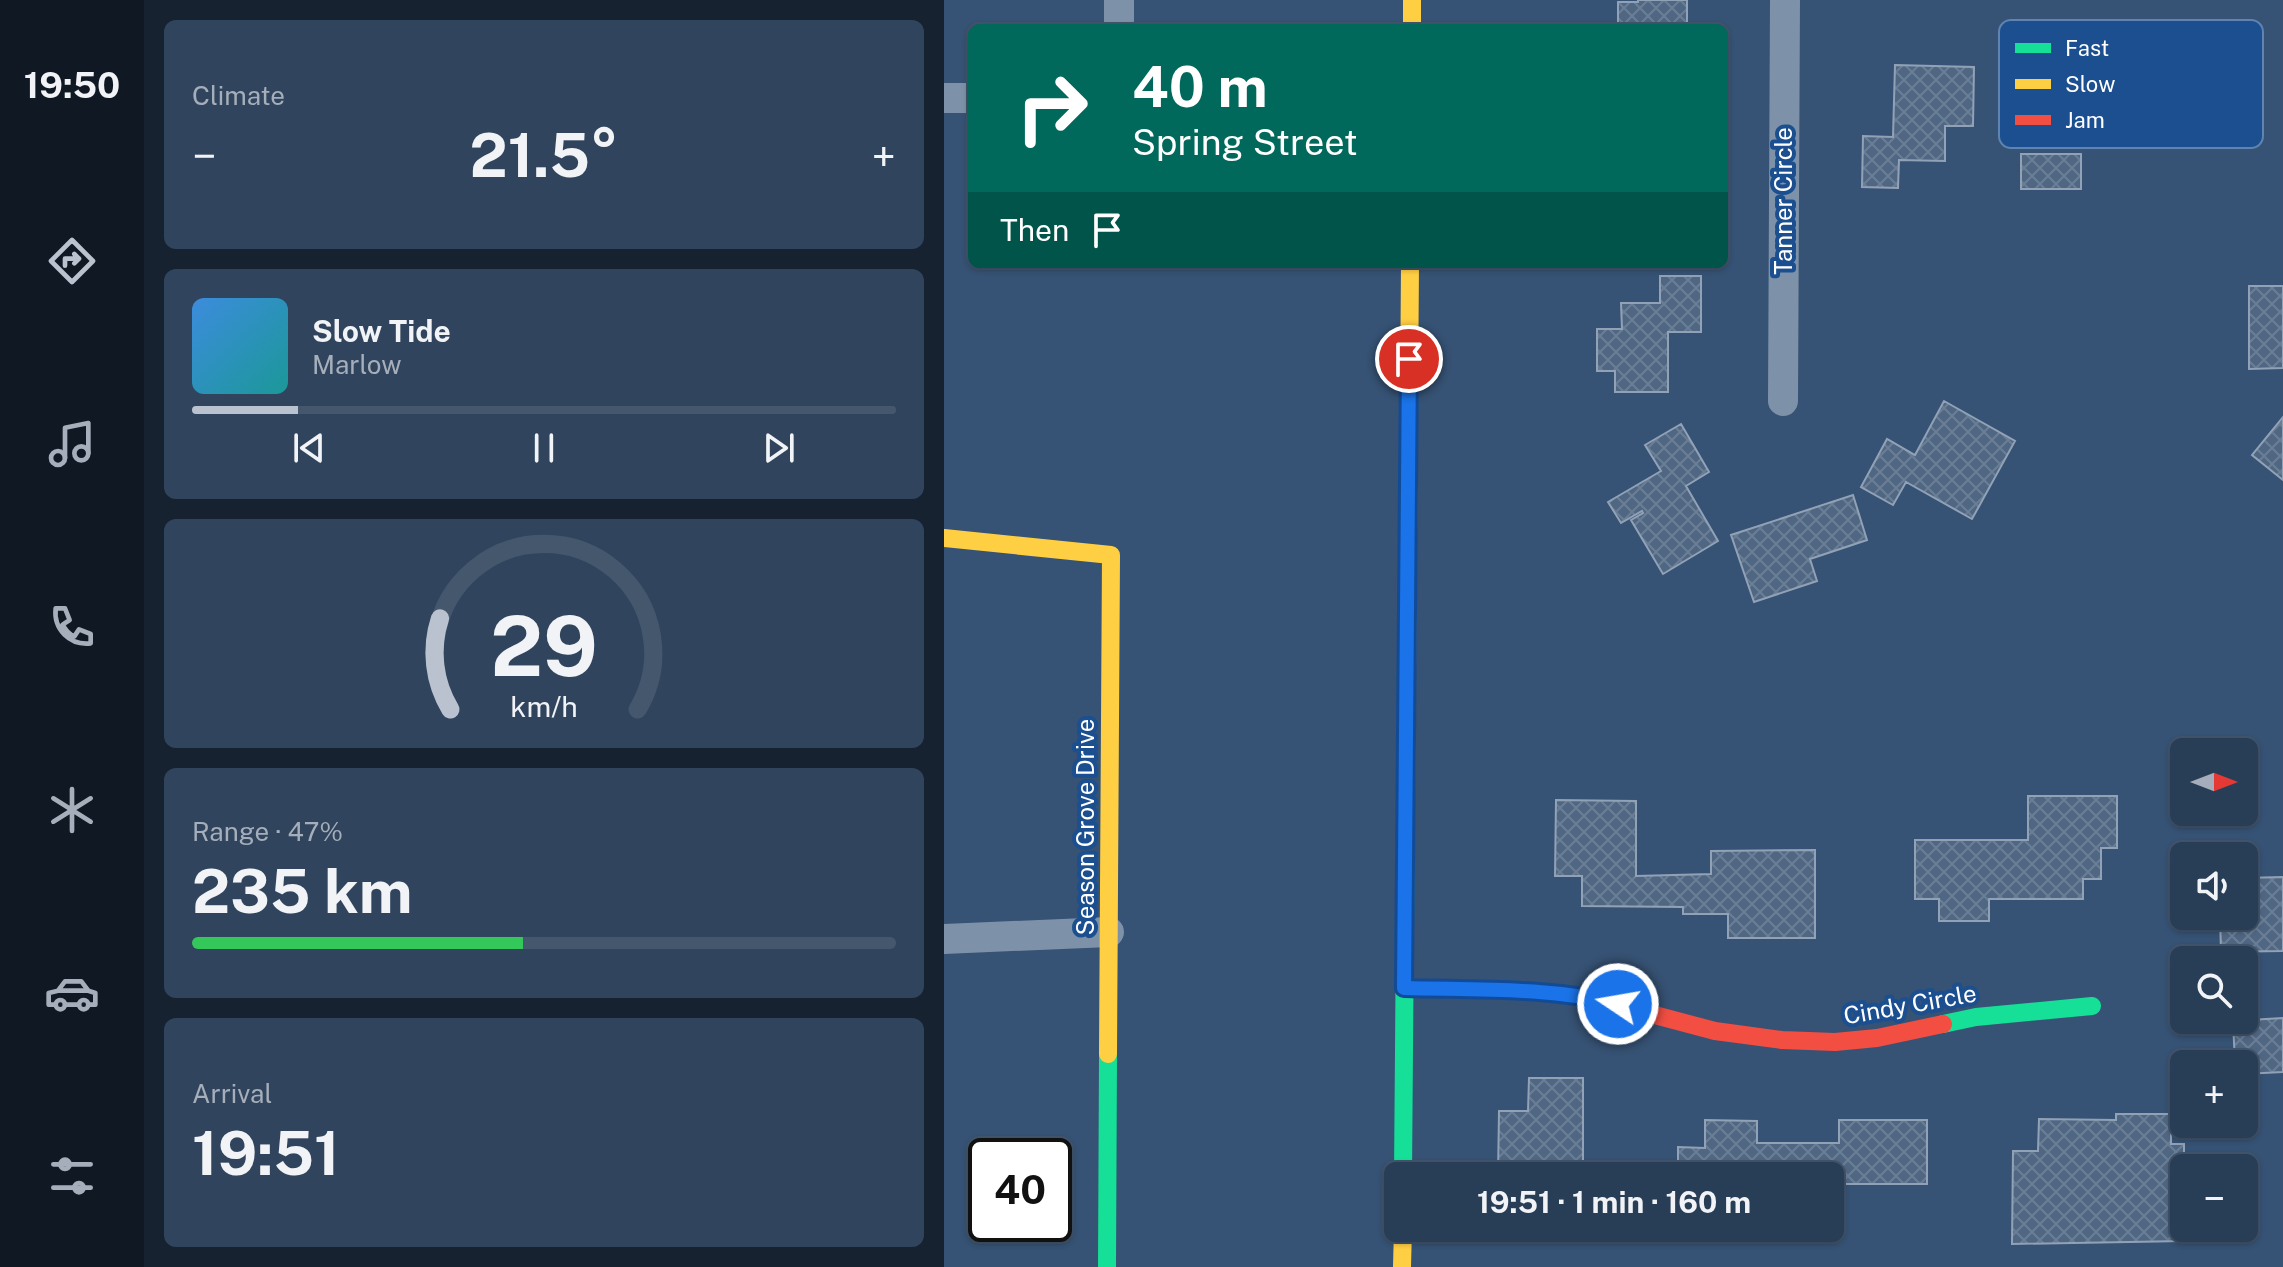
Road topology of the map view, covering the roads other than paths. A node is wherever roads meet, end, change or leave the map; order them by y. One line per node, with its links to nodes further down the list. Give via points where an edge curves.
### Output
1 (1119, 0): 4 (street)
2 (1412, 0): 5 (street)
3 (1785, 0): 9 (street, Tanner Circle)
4 (1119, 24)
5 (1412, 24)
6 (944, 98): 7 (street)
7 (968, 98)
8 (1410, 268): 13 (street)
9 (1783, 401)
10 (944, 538): 11 (street, Season Grove Drive, via 1111,555)
11 (1109, 932): 12 (street); 17 (street, Season Grove Drive)
12 (944, 939)
13 (1404, 988): 14 (street, Cindy Circle, via 1587,997 1715,1031 1835,1042 1976,1017); 15 (street)
14 (2092, 1006)
15 (1403, 1162)
16 (1403, 1242): 18 (street)
17 (1107, 1267)
18 (1402, 1267)

